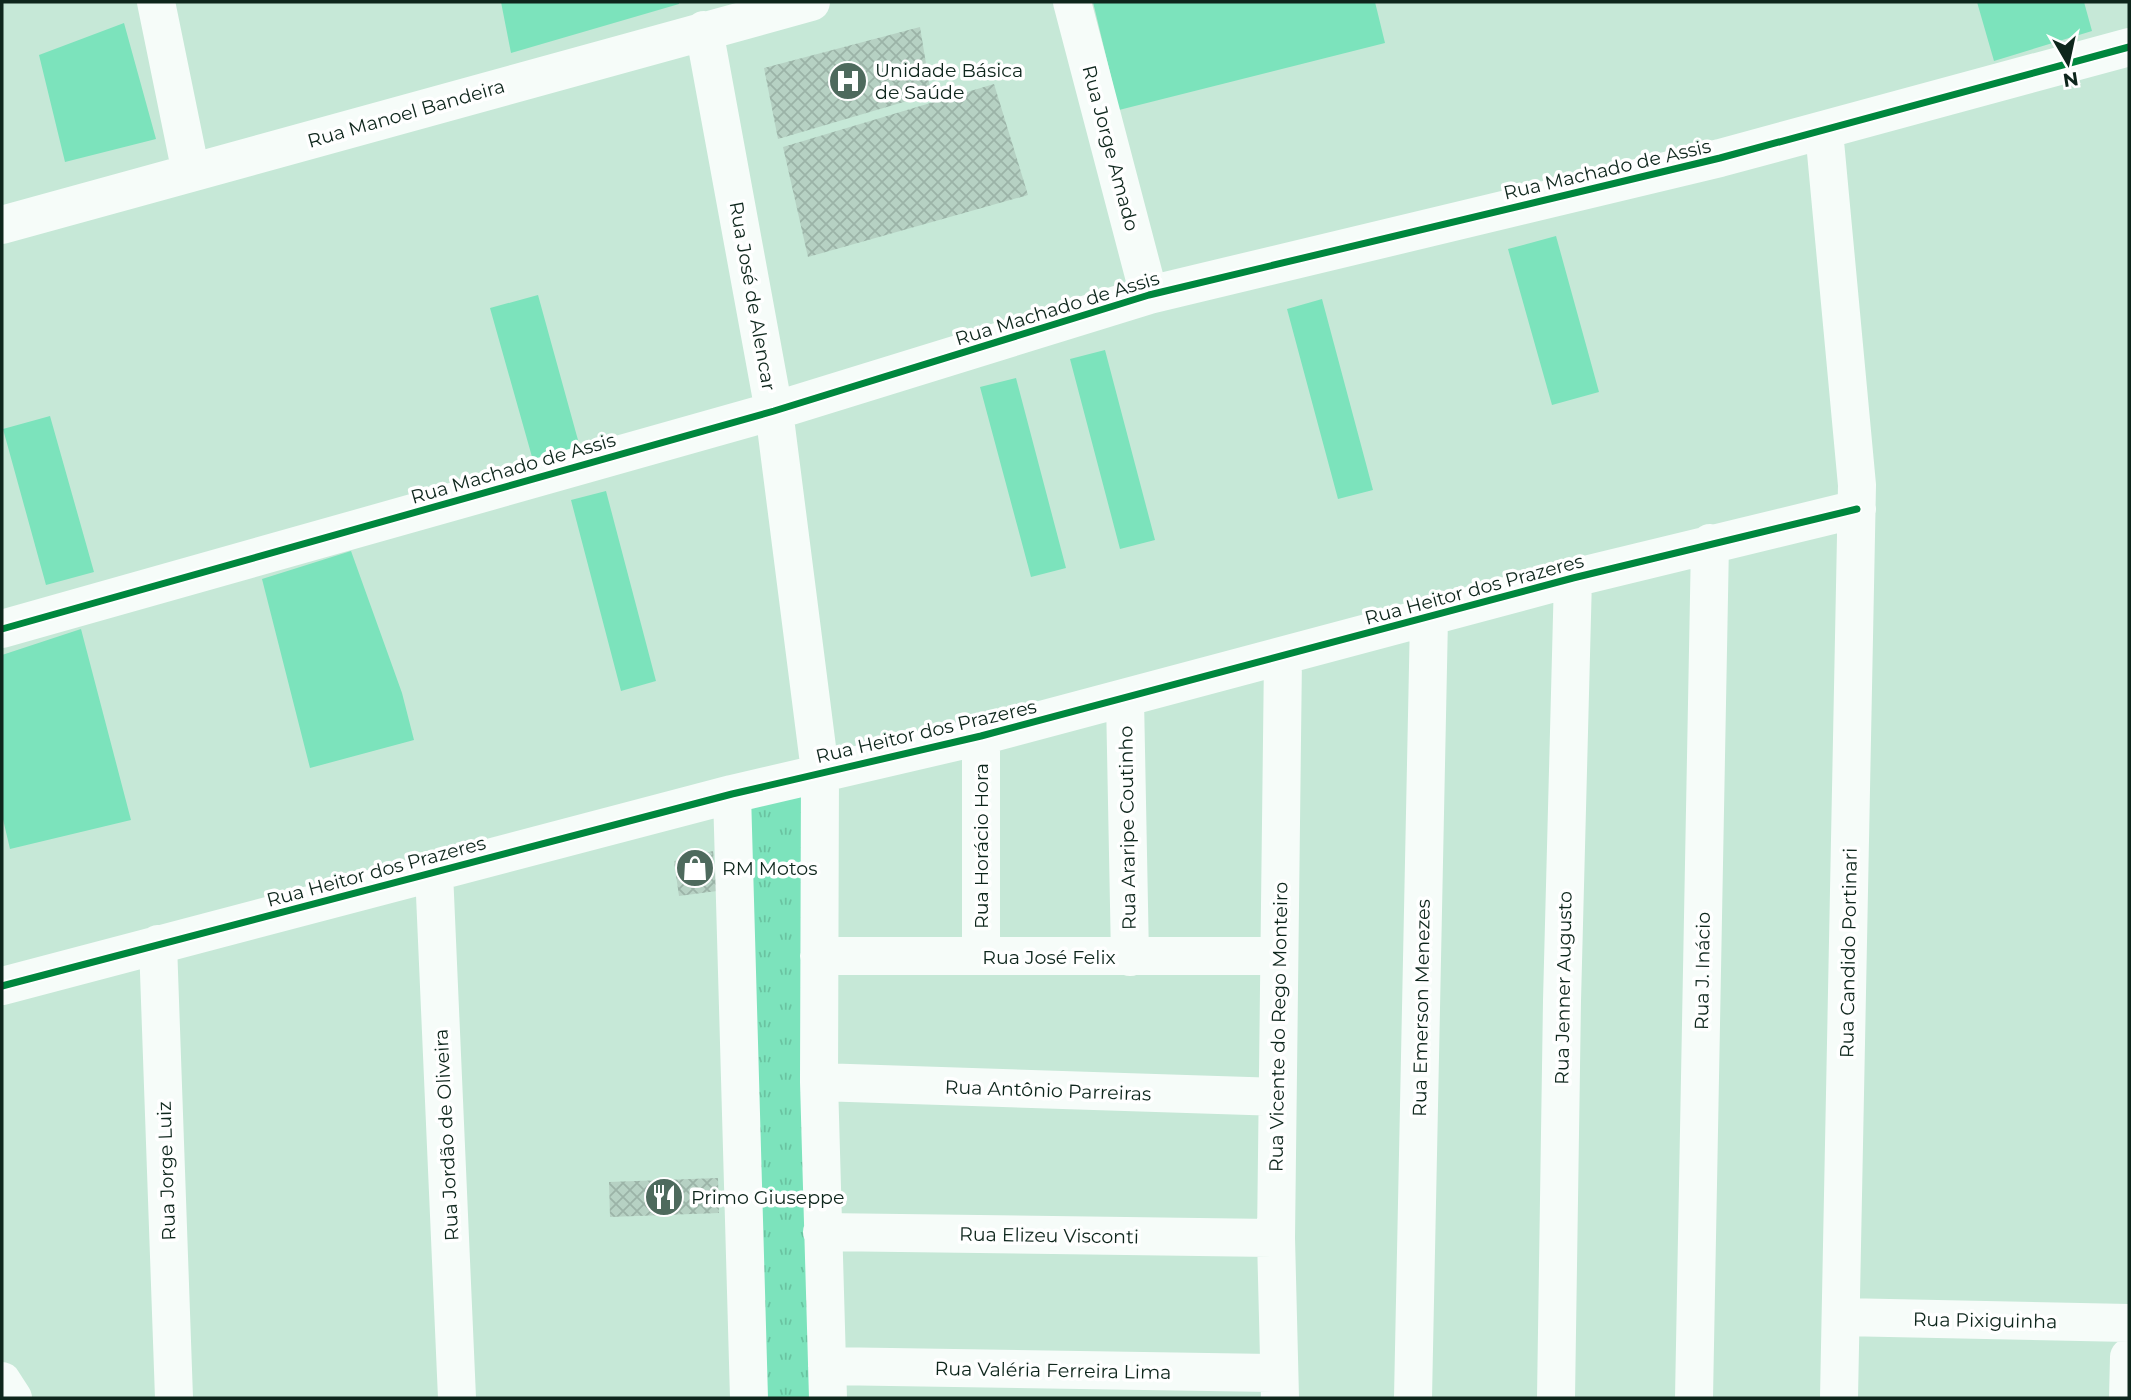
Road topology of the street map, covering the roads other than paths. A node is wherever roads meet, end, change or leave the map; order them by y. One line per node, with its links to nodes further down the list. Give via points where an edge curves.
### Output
1 (156, 2): 7 (street)
2 (811, 2): 4 (street, Rua Manoel Bandeira)
3 (1072, 2): 9 (street, Rua Jorge Amado)
4 (704, 30): 7 (street, Rua Manoel Bandeira); 10 (street, Rua José de Alencar)
5 (2129, 47): 6 (street, Rua Machado de Assis)
6 (1824, 131): 9 (street, Rua Machado de Assis); 11 (street, Rua Candido Portinari)
7 (191, 173): 8 (street, Rua Manoel Bandeira)
8 (2, 225)
9 (1149, 295): 10 (street, Rua Machado de Assis)
10 (774, 411): 15 (street, Rua Machado de Assis); 19 (street, Rua José de Alencar)
11 (1857, 509): 12 (street, Rua Heitor dos Prazeres); 32 (street, Rua Candido Portinari)
12 (1710, 543): 13 (street, Rua Heitor dos Prazeres); 44 (street, Rua J. Inácio)
13 (1573, 578): 14 (street, Rua Heitor dos Prazeres); 43 (street, Rua Jenner Augusto)
14 (1429, 618): 16 (street, Rua Heitor dos Prazeres); 42 (street, Rua Emerson Menezes)
15 (2, 629)
16 (1283, 657): 17 (street, Rua Heitor dos Prazeres); 26 (street, Rua Vicente do Rego Monteiro)
17 (1125, 699): 18 (street, Rua Heitor dos Prazeres); 25 (street, Rua Araripe Coutinho)
18 (981, 736): 19 (street, Rua Heitor dos Prazeres); 24 (street, Rua Horácio Hora)
19 (820, 771): 20 (street, Rua Heitor dos Prazeres); 23 (street, Rua José de Alencar)
20 (732, 794): 21 (street, Rua Heitor dos Prazeres); 41 (street)
21 (434, 872): 22 (street, Rua Heitor dos Prazeres); 40 (street, Rua Jordão de Oliveira)
22 (158, 944): 27 (street, Rua Heitor dos Prazeres); 39 (street, Rua Jorge Luiz)
23 (819, 956): 24 (street, Rua José Felix); 28 (street, Rua José de Alencar)
24 (981, 956): 25 (street, Rua José Felix)
25 (1130, 957): 26 (street, Rua José Felix)
26 (1278, 957): 29 (street, Rua Vicente do Rego Monteiro)
27 (2, 986)
28 (819, 1082): 29 (street, Rua Antônio Parreiras); 30 (street, Rua José de Alencar)
29 (1277, 1097): 31 (street, Rua Vicente do Rego Monteiro)
30 (822, 1232): 31 (street, Rua Elizeu Visconti); 36 (street, Rua José de Alencar)
31 (1276, 1238): 37 (street, Rua Vicente do Rego Monteiro)
32 (1841, 1317): 33 (street, Rua Pixiguinha); 45 (street, Rua Candido Portinari)
33 (2129, 1323)
34 (2129, 1357): 46 (street)
35 (2, 1381): 38 (street)
36 (827, 1382): 37 (street, Rua Valéria Ferreira Lima)
37 (1280, 1386)
38 (13, 1398)
39 (174, 1398)
40 (457, 1398)
41 (749, 1398)
42 (1413, 1398)
43 (1556, 1398)
44 (1694, 1398)
45 (1839, 1398)
46 (2129, 1398)

